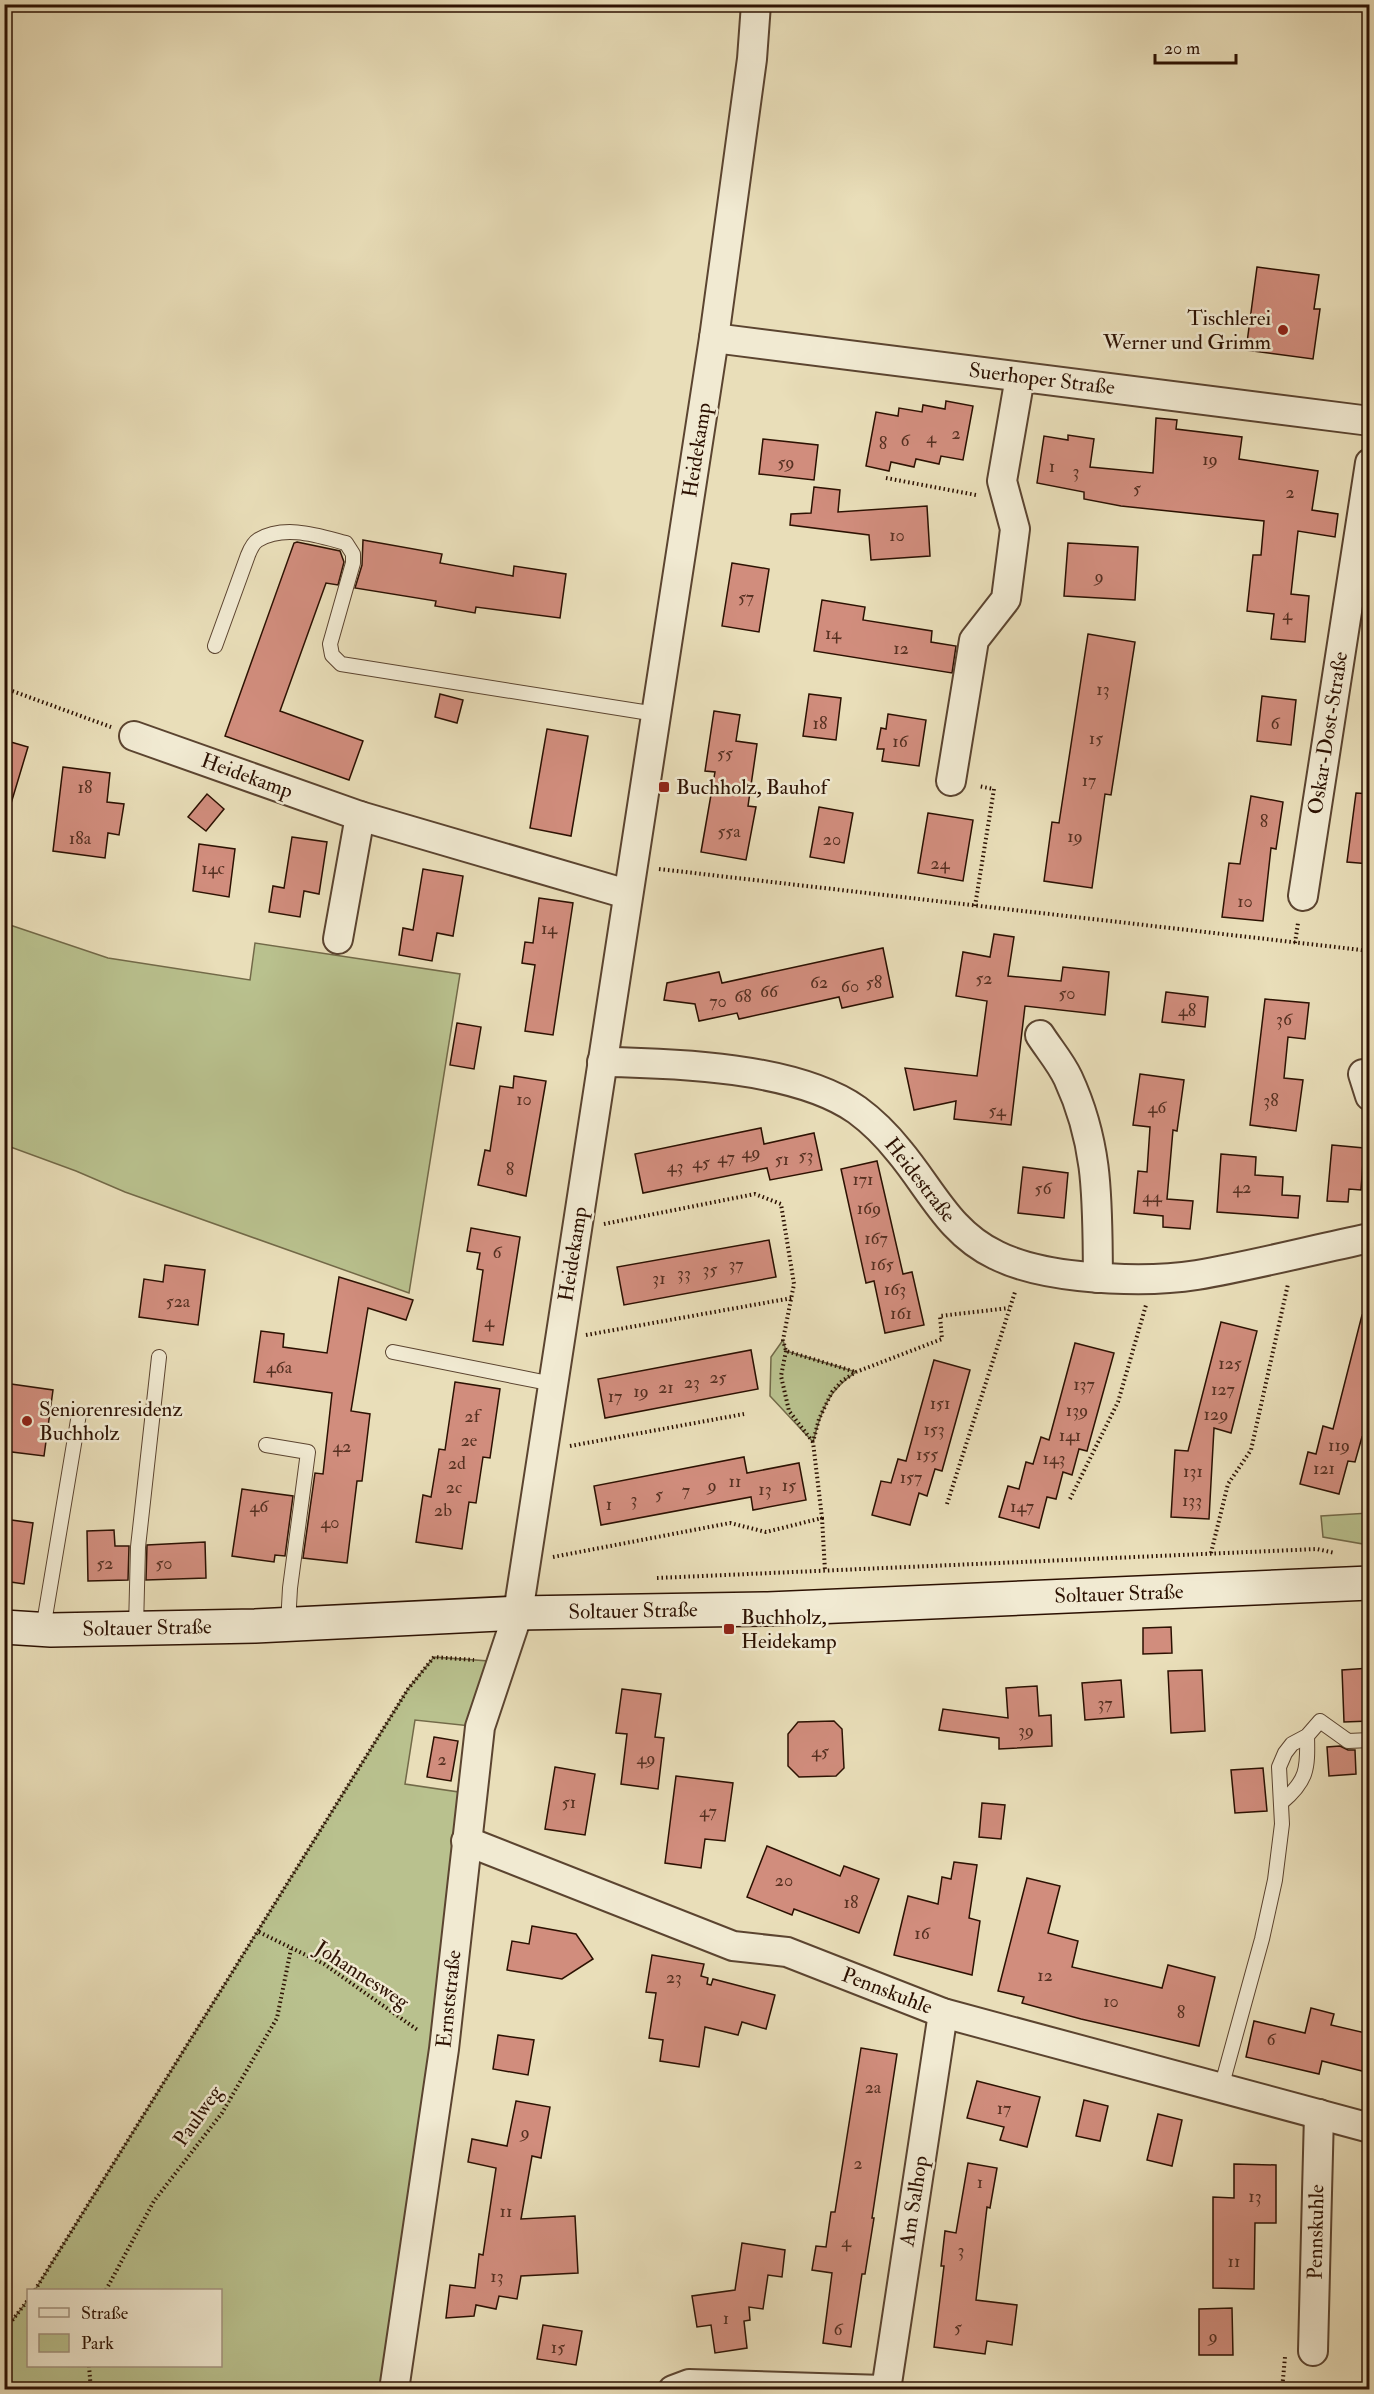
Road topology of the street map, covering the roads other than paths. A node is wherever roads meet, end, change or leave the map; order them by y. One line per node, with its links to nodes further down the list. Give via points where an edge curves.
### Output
1 (756, 4): 2 (street, Heidekamp)
2 (714, 338): 3 (street, Suerhoper Straße); 7 (street, Heidekamp)
3 (1020, 377): 4 (street, Suerhoper Straße); 9 (street, via 1002,482 1015,529 1006,598 974,640)
4 (1370, 421)
5 (1370, 463): 12 (street, Oskar-Dost-Straße)
6 (214, 646): 7 (lane, via 257,540 280,533 309,533 346,543 353,554 330,644 332,655 341,664)
7 (656, 714): 11 (street, Heidekamp)
8 (134, 736): 10 (street, Heidekamp)
9 (951, 781)
10 (360, 816): 11 (street, Heidekamp); 13 (street)
11 (627, 894): 15 (street, Heidekamp)
12 (1303, 896)
13 (338, 939)
14 (1040, 1035): 17 (street, via 1067,1077 1089,1132 1097,1182)
15 (602, 1062): 17 (street, Heidestraße, via 712,1067 796,1083 829,1095 857,1110 888,1138 919,1175 944,1215 970,1240 1025,1266); 20 (street, Heidekamp)
16 (1370, 1238): 17 (street, Heidestraße, via 1196,1275)
17 (1098, 1278)
18 (393, 1352): 20 (lane)
19 (159, 1357): 27 (lane, via 138,1547)
20 (553, 1384): 24 (street, Heidekamp)
21 (79, 1414): 28 (lane)
22 (266, 1445): 25 (lane, via 308,1452)
23 (1370, 1583): 24 (main road, Soltauer Straße, via 768,1609)
24 (518, 1613): 25 (main road, Soltauer Straße); 32 (street, Ernststraße, via 480,1727)
25 (288, 1624): 27 (main road, Soltauer Straße)
26 (4, 1627): 28 (main road, Soltauer Straße)
27 (136, 1628): 28 (main road, Soltauer Straße)
28 (43, 1629)
29 (1307, 1736): 30 (lane, via 1320,1721 1348,1741); 31 (lane, via 1303,1780); 31 (lane, via 1292,1744 1279,1767)
30 (1370, 1740)
31 (1282, 1803): 34 (lane, via 1273,1889)
32 (466, 1841): 33 (street, Pennskuhle, via 733,1946 787,1952); 39 (street, Ernststraße, via 444,2049)
33 (943, 2013): 34 (street, Pennskuhle); 41 (street, Am Salhop)
34 (1221, 2088): 35 (street, Pennskuhle)
35 (1319, 2114): 36 (street, Pennskuhle); 37 (street, Pennskuhle)
36 (1370, 2128)
37 (1313, 2351)
38 (756, 2388): 40 (street, via 689,2384); 41 (street)
39 (394, 2390)
40 (673, 2390)
41 (885, 2390)

